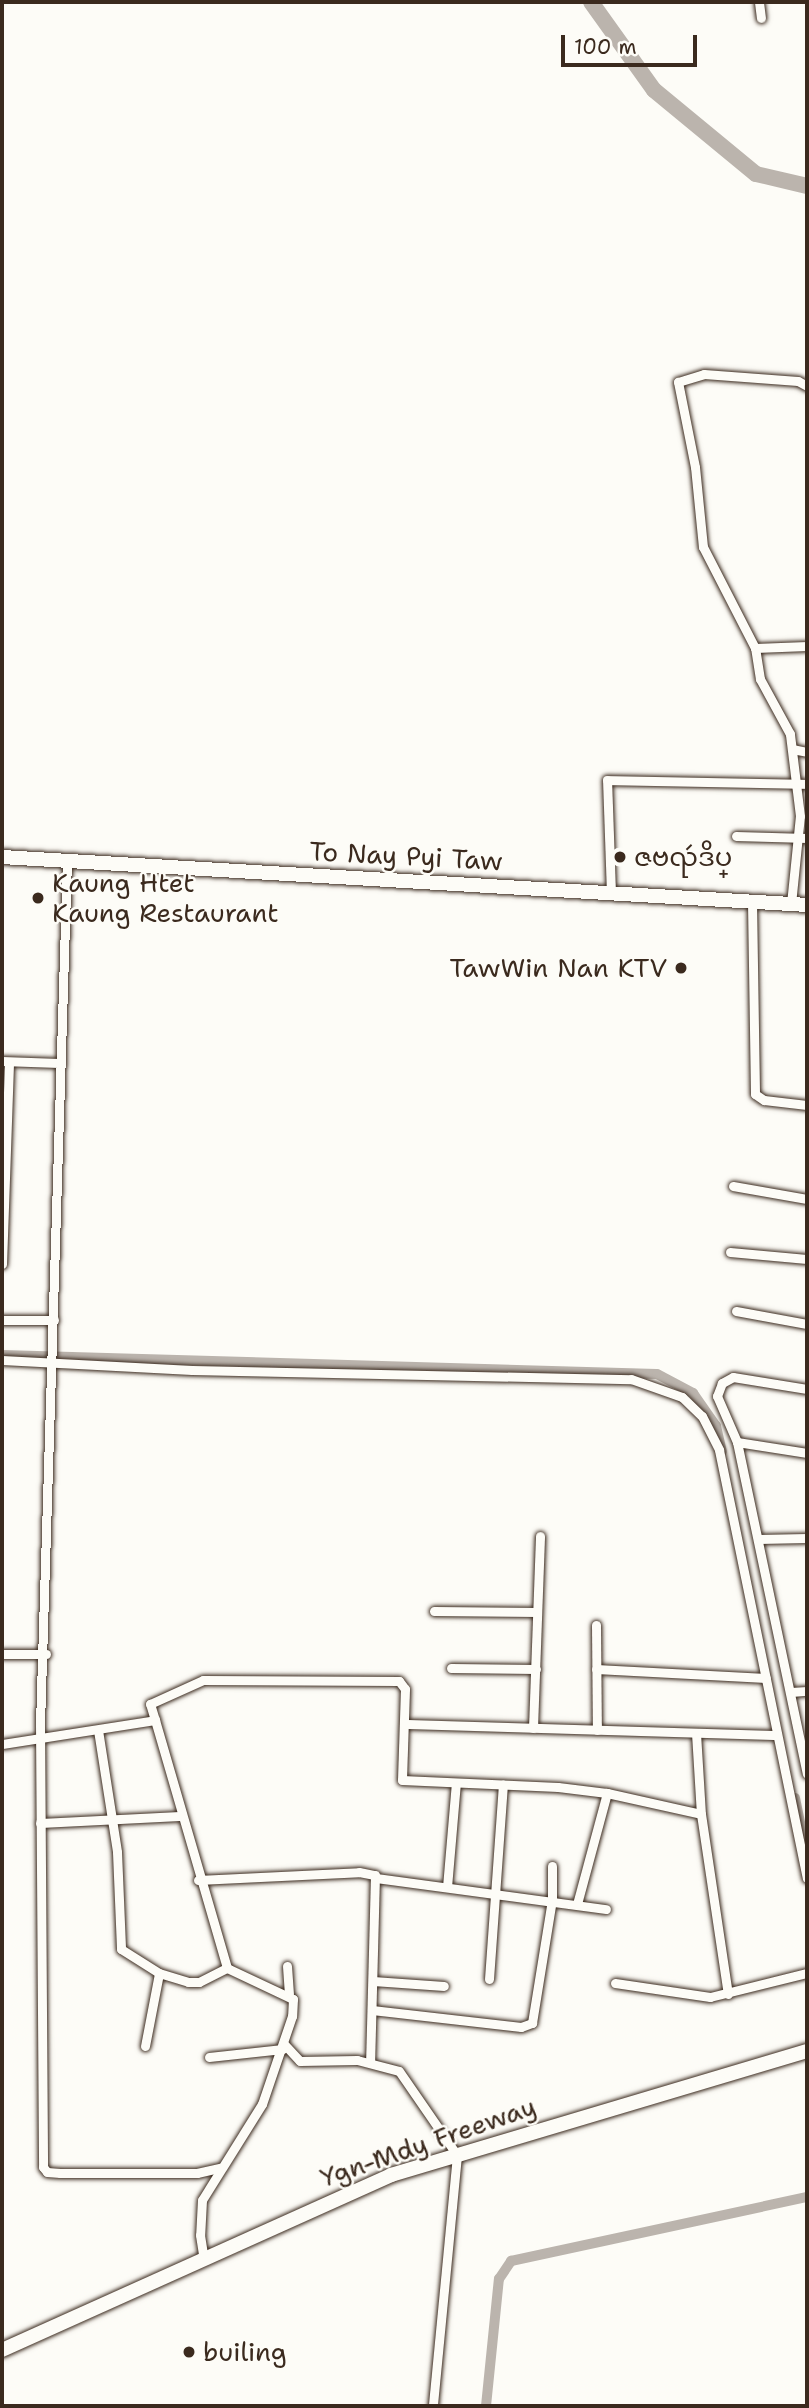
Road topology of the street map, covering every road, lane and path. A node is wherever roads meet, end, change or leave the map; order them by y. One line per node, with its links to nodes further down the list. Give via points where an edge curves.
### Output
1 (760, 2): 2 (street)
2 (761, 18)
3 (807, 386): 5 (street, via 798,380 704,374 678,382 695,467 703,547)
4 (807, 646): 5 (street)
5 (755, 648): 6 (street, via 760,679 779,711)
6 (792, 750): 7 (street); 9 (street)
7 (807, 752)
8 (807, 783): 9 (street)
9 (796, 784): 11 (street); 14 (street, via 607,780)
10 (736, 836): 11 (street)
11 (803, 838): 16 (street)
12 (2, 857): 13 (main road, To Nay Pyi Taw)
13 (67, 860): 14 (main road, To Nay Pyi Taw); 19 (street)
14 (611, 893): 15 (main road, To Nay Pyi Taw)
15 (752, 902): 16 (main road, To Nay Pyi Taw); 20 (street, via 755,1094 764,1100)
16 (791, 904): 17 (main road, To Nay Pyi Taw)
17 (807, 905)
18 (5, 1062): 19 (street); 21 (street)
19 (59, 1063): 29 (street)
20 (807, 1105)
21 (4, 1132): 26 (street)
22 (733, 1186): 23 (street)
23 (807, 1199)
24 (730, 1252): 25 (street)
25 (807, 1259)
26 (2, 1264)
27 (736, 1311): 30 (street)
28 (2, 1320): 29 (street)
29 (54, 1320): 32 (street)
30 (807, 1324)
31 (2, 1360): 32 (street)
32 (53, 1360): 43 (street); 47 (street, via 192,1370 632,1379 665,1388 692,1404 719,1450)
33 (807, 1389): 34 (street, via 728,1377 717,1396)
34 (737, 1442): 35 (street); 38 (street)
35 (807, 1454)
36 (540, 1536): 40 (street)
37 (807, 1538): 38 (street)
38 (758, 1539): 49 (street)
39 (434, 1611): 40 (street)
40 (537, 1612): 45 (street)
41 (596, 1625): 46 (street)
42 (2, 1654): 43 (street)
43 (46, 1654): 57 (street)
44 (451, 1668): 45 (street)
45 (536, 1669): 52 (street)
46 (596, 1669): 47 (street); 54 (street)
47 (766, 1678): 56 (street)
48 (807, 1691): 49 (street)
49 (791, 1692): 59 (street)
50 (155, 1720): 51 (street, via 150,1704 196,1682 258,1678 402,1682); 53 (street); 65 (street)
51 (404, 1724): 52 (street); 61 (street, via 401,1780)
52 (533, 1728): 54 (street)
53 (98, 1730): 57 (street); 66 (street)
54 (597, 1730): 55 (street)
55 (695, 1733): 56 (street); 64 (street)
56 (777, 1735): 70 (street)
57 (42, 1736): 58 (street); 67 (street)
58 (2, 1744)
59 (804, 1744): 60 (street)
60 (807, 1774)
61 (456, 1783): 62 (street); 72 (street)
62 (503, 1785): 63 (street); 73 (street)
63 (607, 1793): 64 (street); 75 (street)
64 (701, 1814): 86 (street)
65 (180, 1816): 66 (street); 71 (street)
66 (113, 1821): 67 (street); 79 (street, via 118,1942 130,1959 146,1962)
67 (40, 1823): 94 (street, via 44,2169 60,2173 197,2173)
68 (552, 1866): 74 (street)
69 (376, 1878): 71 (street, via 373,1873 359,1872); 72 (street); 82 (street)
70 (807, 1878)
71 (198, 1880): 78 (street)
72 (447, 1887): 73 (street)
73 (496, 1892): 74 (street); 81 (street)
74 (552, 1899): 75 (street); 87 (street, via 532,2023 521,2027)
75 (577, 1904): 76 (street)
76 (606, 1909)
77 (288, 1966): 85 (street)
78 (227, 1968): 79 (street, via 193,1982); 85 (street)
79 (159, 1973): 88 (street)
80 (807, 1973): 86 (street)
81 (489, 1979)
82 (373, 1981): 84 (street); 87 (street)
83 (615, 1983): 86 (street, via 671,1994)
84 (443, 1986)
85 (289, 1994): 89 (street, via 294,2009)
86 (727, 1994)
87 (372, 2010): 92 (street)
88 (145, 2046)
89 (283, 2046): 91 (street); 92 (street, via 300,2061); 94 (street, via 262,2104)
90 (807, 2051): 93 (main road, Ygn-Mdy Freeway)
91 (209, 2057)
92 (370, 2062): 93 (street, via 407,2077)
93 (457, 2155): 95 (main road, Ygn-Mdy Freeway, via 354,2190); 97 (street)
94 (219, 2168): 95 (street, via 200,2209)
95 (204, 2260): 96 (main road, Ygn-Mdy Freeway)
96 (2, 2350)
97 (433, 2406)

